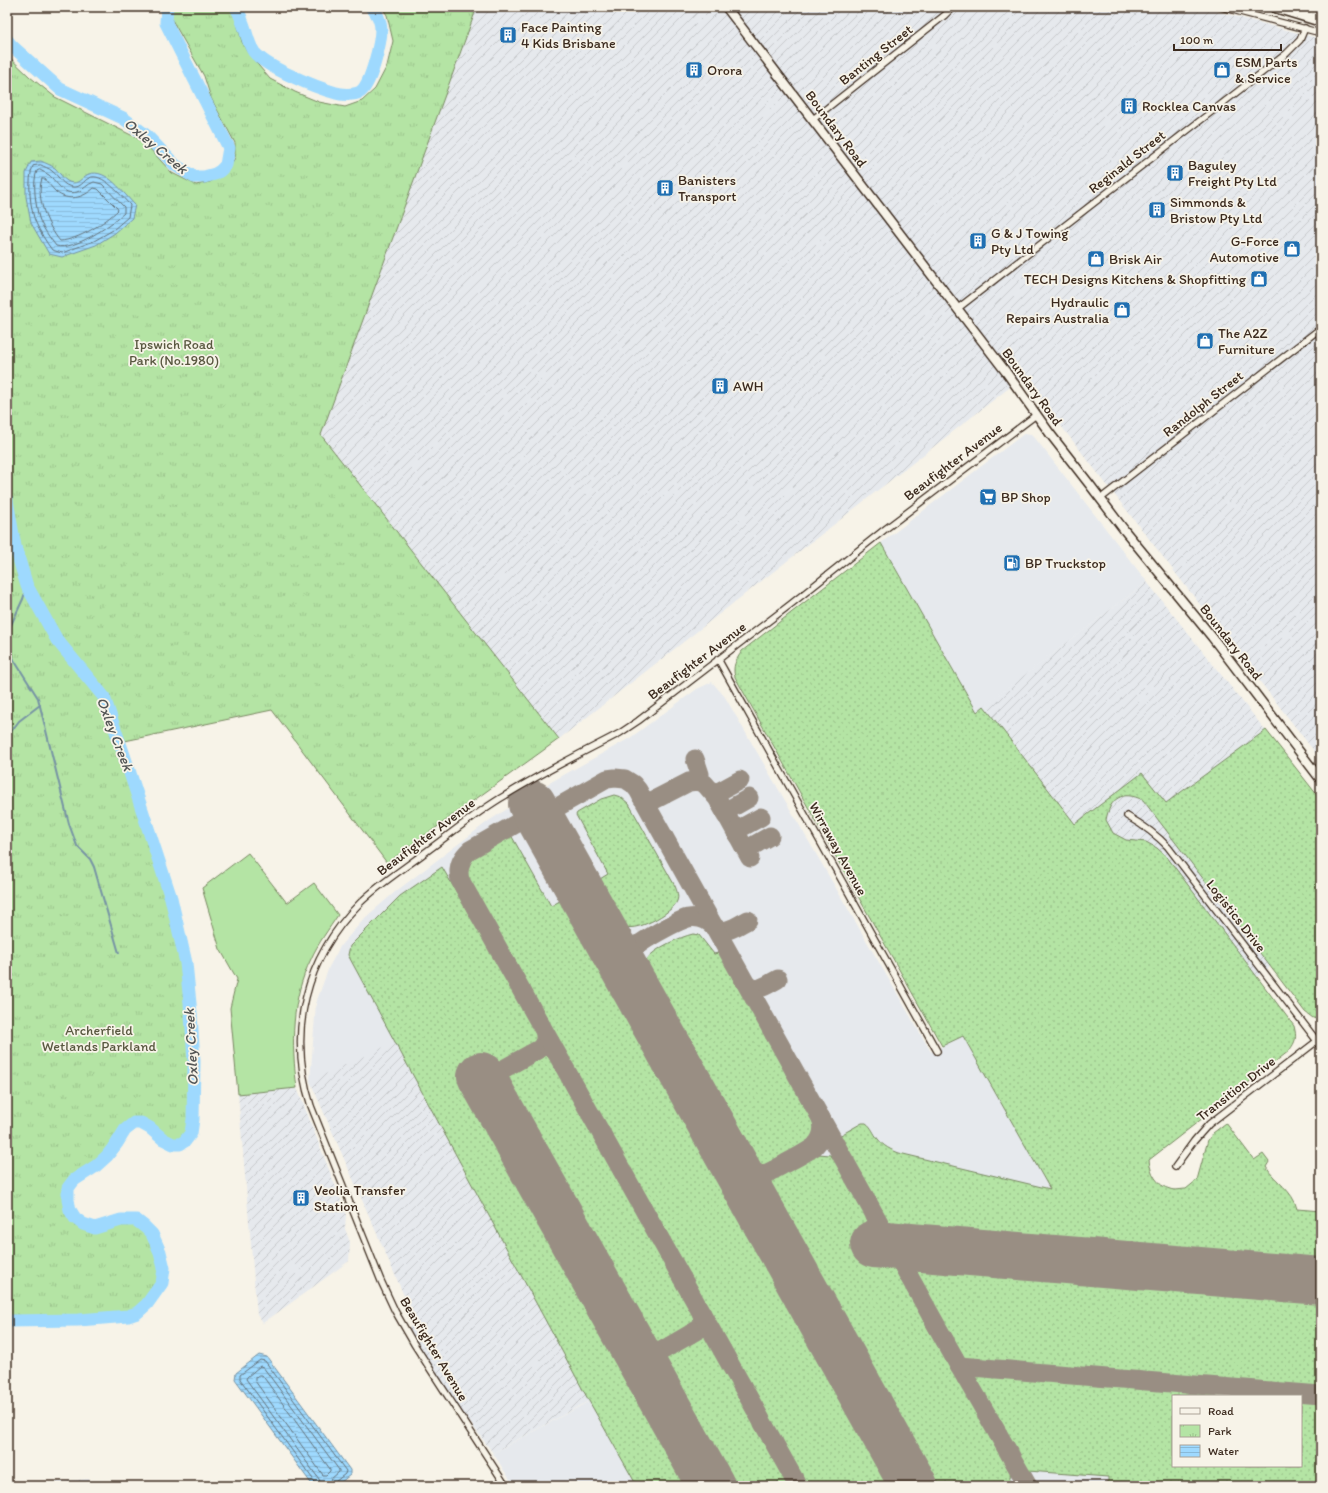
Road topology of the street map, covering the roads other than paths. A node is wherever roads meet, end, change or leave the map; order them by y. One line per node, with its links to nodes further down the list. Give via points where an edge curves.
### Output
1 (726, 7): 10 (main road, Boundary Road)
2 (953, 7): 10 (street, Banting Street, via 945,16)
3 (1221, 7): 8 (street)
4 (1275, 7): 7 (highway)
5 (1309, 7): 6 (highway)
6 (1321, 10)
7 (1321, 21)
8 (1305, 28): 9 (street); 11 (street, Reginald Street, via 1300,40 1286,54)
9 (1321, 33)
10 (812, 120): 11 (main road, Boundary Road)
11 (958, 309): 13 (main road, Boundary Road)
12 (1321, 328): 14 (street, Randolph Street)
13 (1036, 415): 14 (main road, Boundary Road); 15 (street, Beaufighter Avenue)
14 (1100, 499): 16 (main road, Boundary Road, via 1212,637)
15 (718, 659): 19 (street, Wirraway Avenue); 21 (street, Beaufighter Avenue, via 620,732 523,784 484,809 372,893 342,923 331,939 307,991 300,1024 301,1064 306,1093 326,1146 395,1311)
16 (1321, 780)
17 (1127, 816): 18 (street, Logistics Drive, via 1158,836 1168,847)
18 (1319, 1040): 20 (street, Transition Drive, via 1209,1124)
19 (937, 1051)
20 (1175, 1168)
21 (506, 1486)

